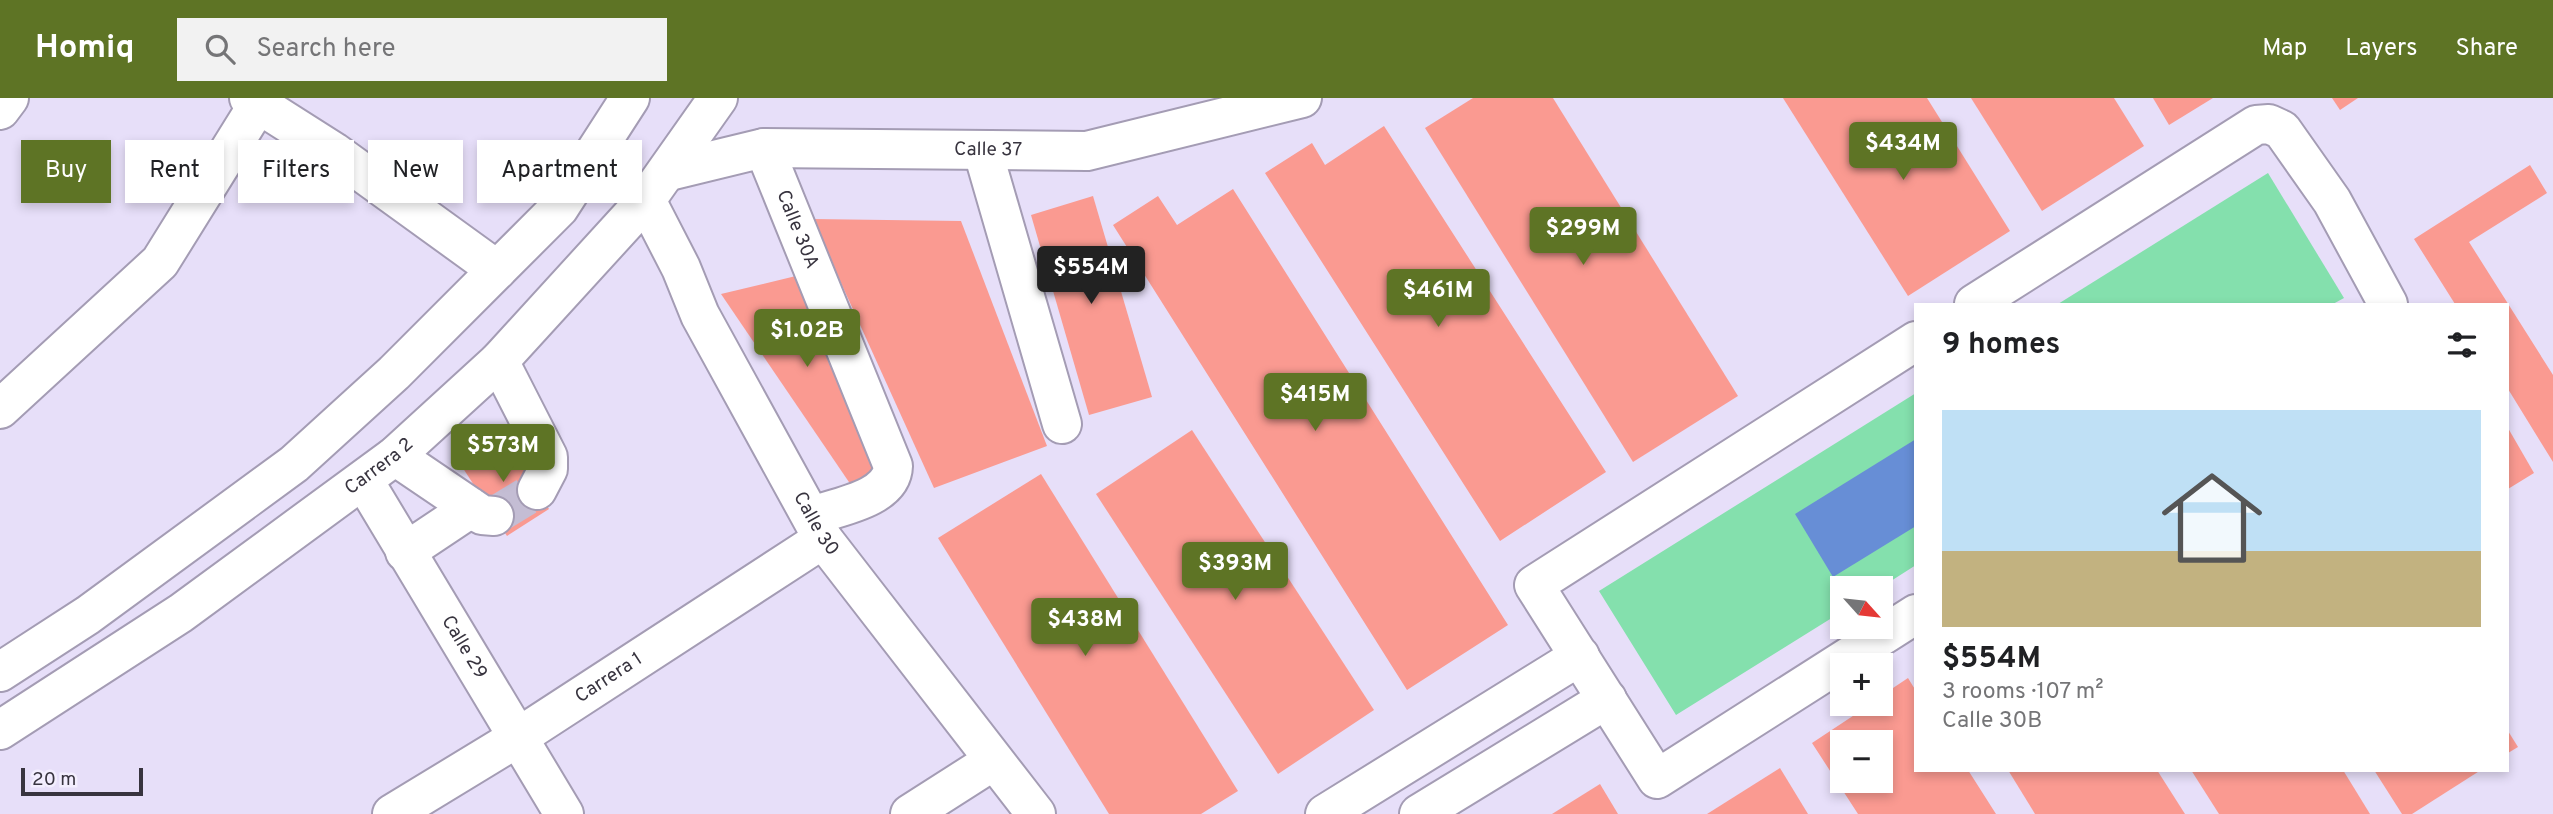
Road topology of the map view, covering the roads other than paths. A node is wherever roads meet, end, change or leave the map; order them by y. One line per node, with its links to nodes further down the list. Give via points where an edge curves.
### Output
1 (9, 98): 6 (street)
2 (630, 98): 10 (street, via 559,208)
3 (718, 98): 9 (street, Carrera 2)
4 (1302, 98): 8 (street, Calle 37, via 1087,151)
5 (257, 100): 10 (street); 15 (street, via 159,262)
6 (0, 110)
7 (764, 148): 8 (street, Calle 37); 9 (street, Calle 37); 18 (street, Calle 30A)
8 (983, 152): 16 (street)
9 (658, 186): 14 (street, Carrera 2); 21 (street, Calle 30, via 681,268 700,315)
10 (497, 270): 25 (street, via 294,464 88,615)
11 (1976, 303): 12 (street, via 2256,125 2269,124 2282,131 2332,201)
12 (2387, 303)
13 (1914, 342): 24 (street, via 1534,585)
14 (499, 361): 17 (street, Carrera 2); 20 (street, via 548,457 548,469)
15 (0, 409)
16 (1062, 424)
17 (395, 456): 19 (street, Carrera 2); 22 (street, via 482,512)
18 (893, 466): 21 (street, Carrera 1, via 883,490)
19 (364, 481): 22 (street, Calle 29); 27 (street, Carrera 2, via 181,613)
20 (537, 490)
21 (817, 527): 28 (street, Carrera 1); 29 (street, Calle 30)
22 (405, 552): 28 (street, Calle 29)
23 (1914, 615): 26 (street, via 1657,779)
24 (1580, 656): 26 (street); 34 (street)
25 (0, 672)
26 (1607, 699): 35 (street)
27 (0, 730)
28 (517, 738): 30 (street, Carrera 1); 31 (street, Calle 29)
29 (993, 761): 32 (street); 33 (street, Calle 30)
30 (392, 814)
31 (564, 814)
32 (910, 814)
33 (1035, 814)
34 (1325, 814)
35 (1419, 814)

